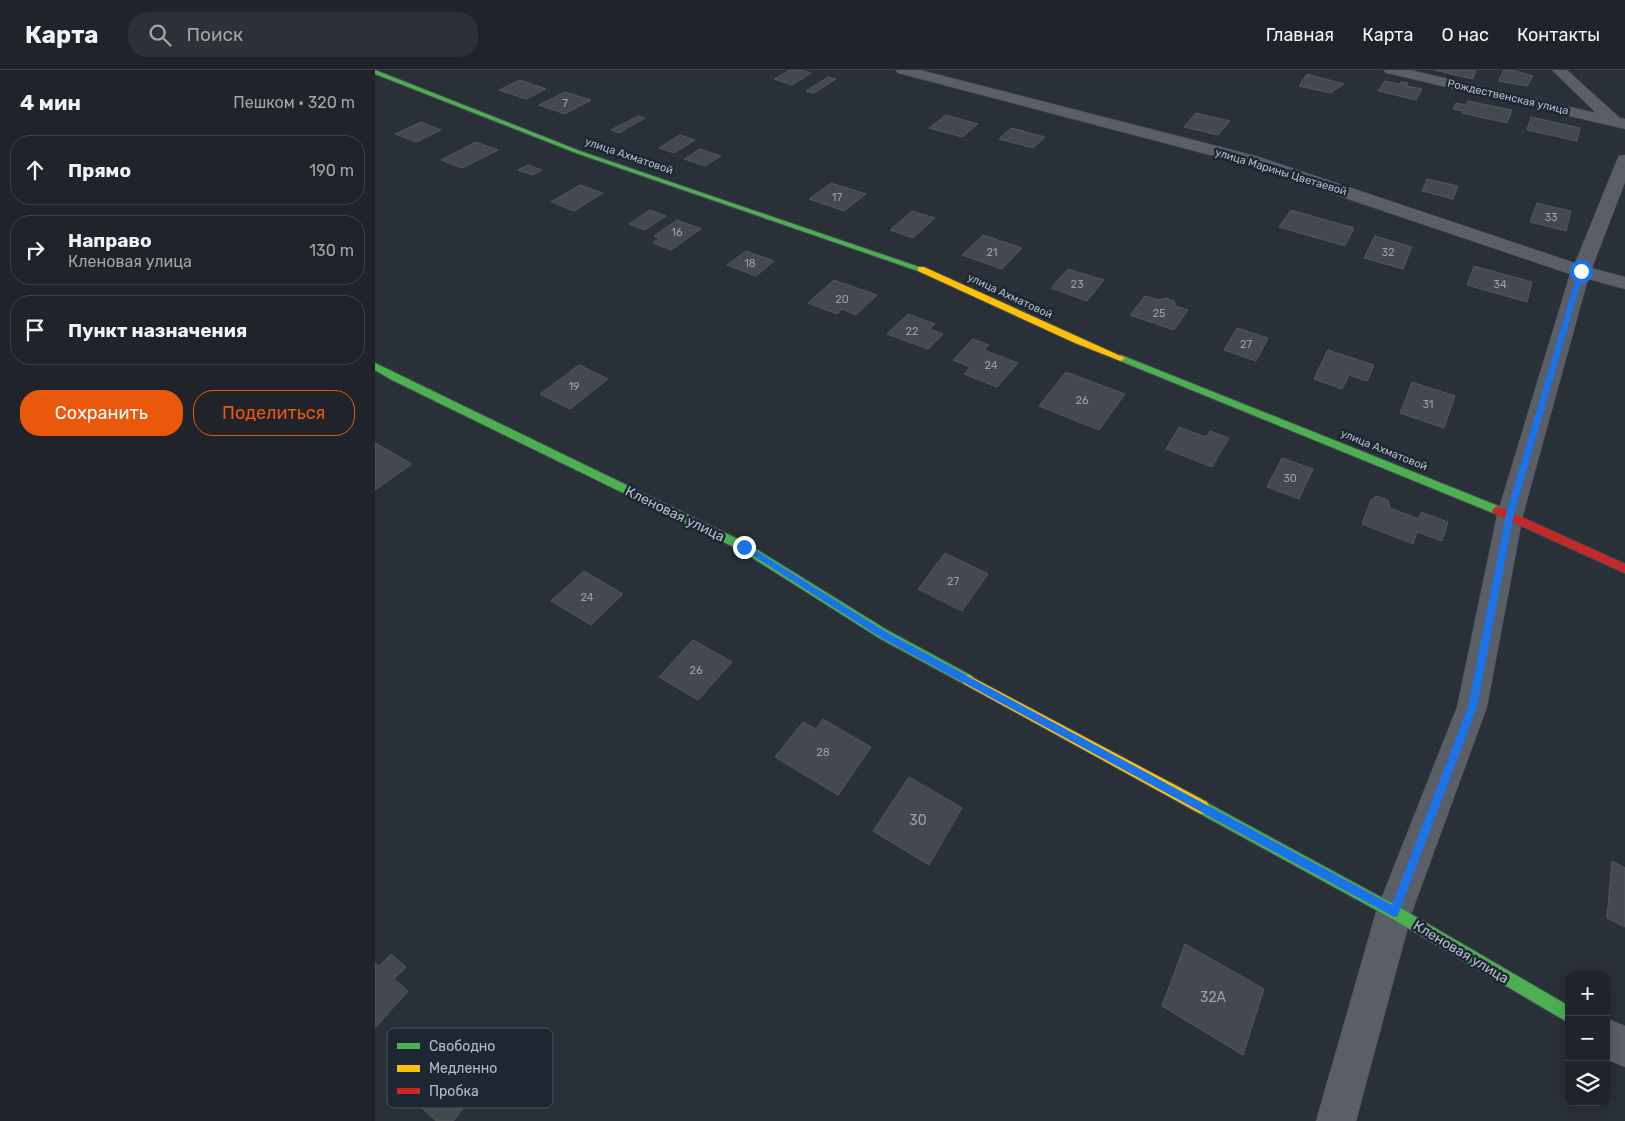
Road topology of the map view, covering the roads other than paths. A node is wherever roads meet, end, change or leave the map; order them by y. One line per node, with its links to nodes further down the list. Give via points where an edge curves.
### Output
1 (903, 70): 8 (street, улица Марины Цветаевой, via 1250,160)
2 (1391, 70): 5 (street, Рождественская улица)
3 (1559, 70): 5 (street)
4 (375, 72): 11 (street, улица Ахматовой, via 578,152 925,270 1079,341)
5 (1620, 123): 6 (street)
6 (1625, 137)
7 (1625, 160): 8 (street)
8 (1581, 271): 9 (street, улица Марины Цветаевой); 11 (street)
9 (1625, 284)
10 (375, 366): 13 (street, Кленовая улица, via 744,547 883,634)
11 (1510, 514): 12 (street, улица Ахматовой); 13 (street, via 1472,707)
12 (1625, 569)
13 (1394, 912): 14 (street, Кленовая улица); 17 (street)
14 (1565, 1013)
15 (1610, 1039): 16 (street)
16 (1625, 1048)
17 (1336, 1121)

